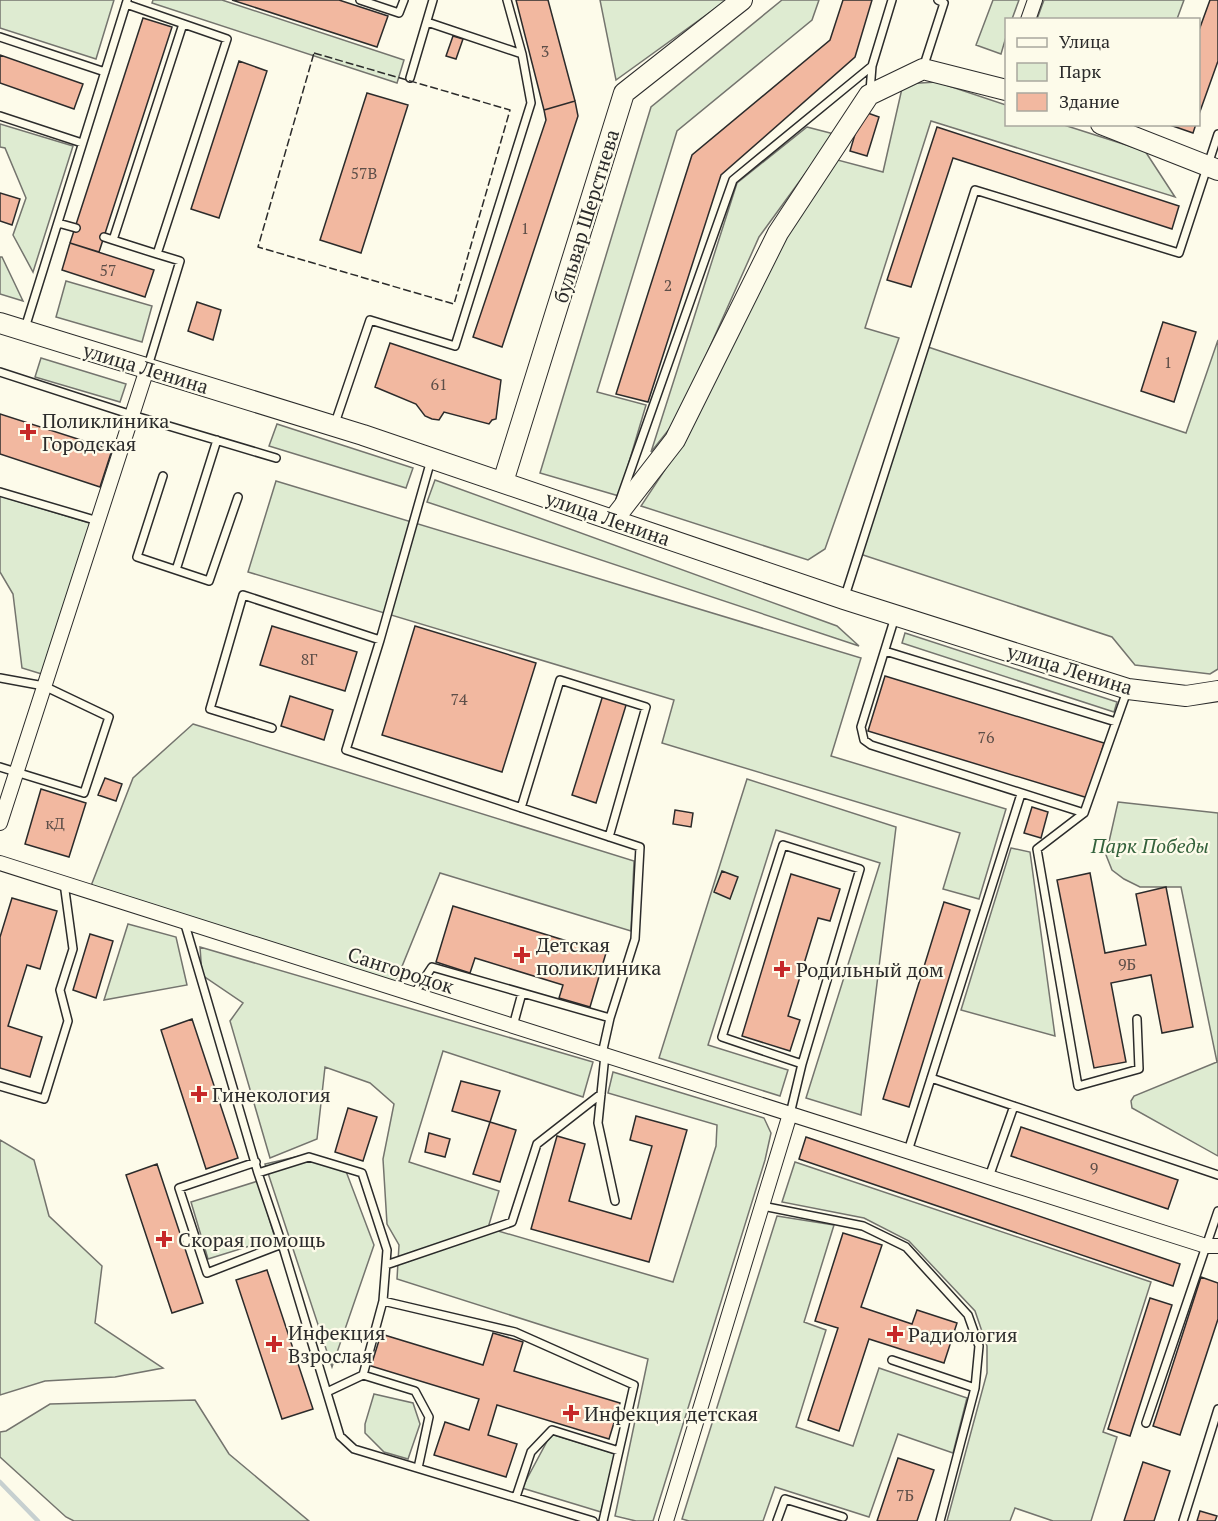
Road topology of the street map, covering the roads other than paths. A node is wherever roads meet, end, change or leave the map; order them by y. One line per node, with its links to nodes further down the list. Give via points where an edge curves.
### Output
1 (360, 0): 2 (lane, via 399,13)
2 (404, 0)
3 (433, 0): 11 (lane)
4 (507, 0): 14 (lane)
5 (742, 0): 41 (street, бульвар Шерстнева, via 624,93)
6 (892, 0): 15 (lane)
7 (938, 0): 16 (lane, via 944,3)
8 (1035, 0): 10 (street)
9 (127, 2): 12 (lane); 17 (lane)
10 (1029, 18)
11 (427, 22): 14 (lane); 18 (lane)
12 (183, 24): 29 (lane); 30 (lane, via 226,39)
13 (0, 37): 17 (lane)
14 (522, 54): 36 (lane, via 531,103 455,346 370,320)
15 (872, 66): 20 (lane); 44 (lane, via 733,180)
16 (923, 69): 19 (street); 20 (street)
17 (105, 72): 24 (lane)
18 (410, 78)
19 (1005, 85)
20 (869, 95): 44 (street, via 778,233 675,440)
21 (0, 116): 24 (lane)
22 (1106, 126): 25 (street)
23 (1218, 134): 25 (lane)
24 (82, 143): 26 (lane)
25 (1213, 168): 47 (lane, via 1179,253 975,190)
26 (58, 223): 27 (lane); 32 (lane)
27 (76, 228)
28 (104, 237): 29 (lane)
29 (113, 240): 30 (lane)
30 (157, 254): 33 (lane, via 180,261)
31 (0, 323): 32 (street, улица Ленина)
32 (24, 331): 33 (street, улица Ленина)
33 (147, 369): 35 (street); 36 (street, улица Ленина)
34 (0, 372): 35 (lane)
35 (132, 415): 37 (lane); 45 (street)
36 (334, 427): 39 (street, улица Ленина)
37 (217, 440): 38 (lane); 46 (lane)
38 (276, 458)
39 (432, 459): 41 (street, улица Ленина); 49 (lane)
40 (163, 476): 46 (lane, via 137,557)
41 (503, 482): 44 (street, улица Ленина)
42 (0, 492): 45 (lane)
43 (238, 497): 46 (lane, via 209,581)
44 (613, 520): 47 (street, улица Ленина)
45 (98, 521): 52 (street)
46 (176, 570)
47 (844, 599): 48 (street, улица Ленина)
48 (896, 615): 50 (lane); 53 (street, улица Ленина)
49 (380, 640): 56 (lane, via 243,596 210,709); 60 (lane, via 346,750)
50 (885, 651): 55 (lane); 59 (lane, via 861,727 864,740)
51 (0, 678): 52 (lane)
52 (44, 686): 58 (street); 58 (lane, via 108,717 98,750 84,794)
53 (1128, 688): 54 (street, улица Ленина, via 1186,696); 55 (lane)
54 (1218, 691)
55 (1116, 722): 61 (lane)
56 (272, 728)
57 (0, 767): 58 (lane)
58 (17, 772): 62 (street)
59 (1021, 794): 61 (lane); 74 (lane)
60 (520, 808): 63 (lane); 63 (lane, via 560,680 646,707)
61 (1084, 813): 70 (lane, via 1036,849 1078,1086 1139,1069)
62 (0, 823)
63 (609, 837): 69 (lane, via 640,847 635,939)
64 (0, 863): 65 (street, Сангородок)
65 (64, 883): 66 (street, Сангородок); 75 (lane, via 73,949 60,990 68,1021 44,1099)
66 (184, 921): 68 (street, Сангородок); 80 (lane)
67 (522, 993): 68 (lane, via 432,967); 69 (lane); 71 (lane)
68 (414, 994): 71 (street, Сангородок)
69 (610, 1018): 72 (lane)
70 (1137, 1019)
71 (513, 1026): 72 (street, Сангородок)
72 (603, 1054): 76 (lane); 78 (street, Сангородок)
73 (802, 1064): 73 (lane, via 722,1037 783,845 860,870); 78 (lane)
74 (931, 1077): 77 (lane); 79 (lane)
75 (0, 1086)
76 (601, 1094): 84 (lane, via 598,1123); 89 (lane, via 537,1144 513,1222)
77 (1014, 1106): 82 (lane); 83 (lane)
78 (790, 1114): 79 (street, Сангородок); 85 (street)
79 (908, 1151): 83 (street, Сангородок)
80 (256, 1162): 81 (lane); 87 (lane, via 179,1188 207,1273)
81 (258, 1173): 87 (lane); 89 (lane, via 309,1157 362,1173 387,1250)
82 (1218, 1175)
83 (989, 1177): 88 (street, Сангородок)
84 (615, 1201)
85 (762, 1206): 93 (lane, via 863,1226 906,1248 968,1315 979,1346); 103 (street)
86 (1218, 1210): 88 (lane)
87 (282, 1244): 94 (lane)
88 (1212, 1246): 96 (lane)
89 (386, 1265): 90 (lane)
90 (383, 1301): 92 (lane); 97 (lane, via 515,1332 634,1385)
91 (892, 1360): 93 (lane)
92 (363, 1375): 94 (lane); 98 (lane, via 415,1391 429,1417)
93 (975, 1388): 105 (lane)
94 (327, 1392): 98 (lane, via 340,1436 354,1449)
95 (1218, 1409): 106 (lane)
96 (1146, 1423)
97 (619, 1451): 99 (lane, via 552,1430 531,1452); 102 (lane)
98 (418, 1468): 99 (lane)
99 (516, 1497): 101 (lane)
100 (843, 1517): 104 (lane, via 785,1499)
101 (593, 1521)
102 (603, 1521)
103 (666, 1521)
104 (777, 1521)
105 (940, 1521)
106 (1183, 1521)

